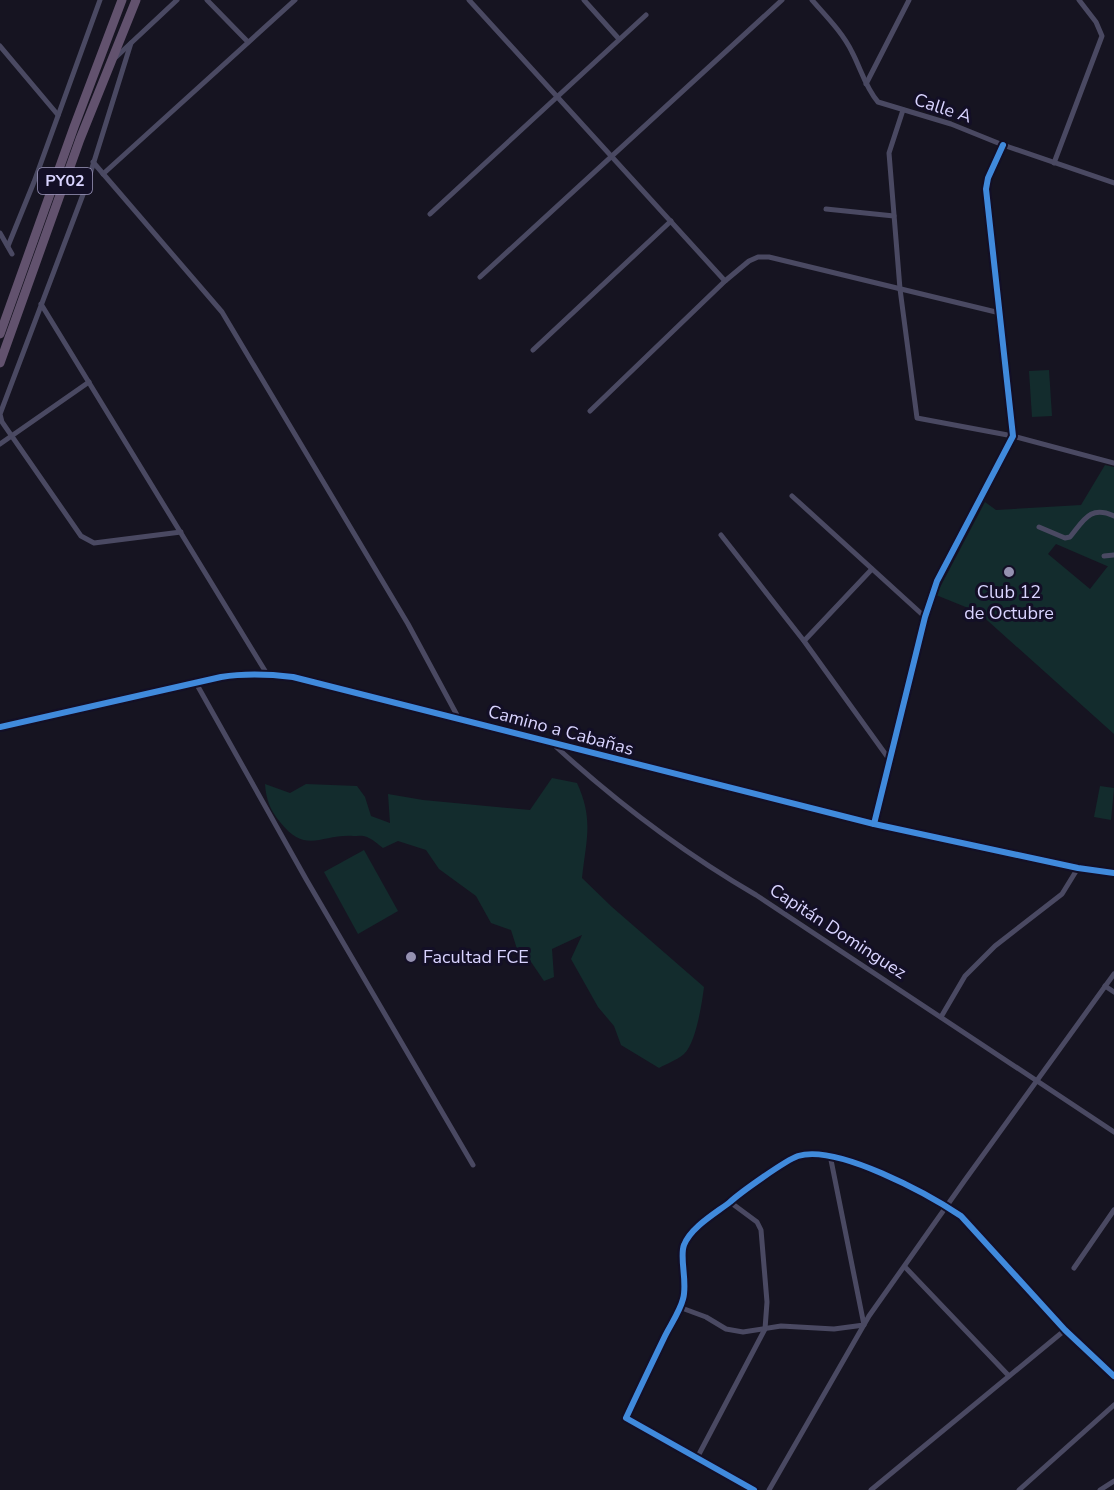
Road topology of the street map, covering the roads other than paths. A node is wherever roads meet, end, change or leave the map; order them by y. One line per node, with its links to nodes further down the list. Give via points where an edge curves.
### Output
1 (100, 0): 23 (street)
2 (122, 0): 42 (highway, PY02)
3 (136, 0): 19 (highway, PY02)
4 (177, 0): 17 (street)
5 (207, 0): 16 (street)
6 (295, 0): 16 (street)
7 (469, 0): 21 (street)
8 (584, 0): 15 (street)
9 (782, 0): 25 (street)
10 (813, 0): 20 (street, Calle A, via 844,38)
11 (909, 0): 20 (street)
12 (1090, 0): 13 (street)
13 (1082, 2): 27 (street, via 1102,36)
14 (646, 15): 15 (street)
15 (619, 39): 21 (street)
16 (248, 42): 28 (street)
17 (131, 43): 19 (street); 26 (street)
18 (0, 46): 23 (street)
19 (111, 62): 44 (highway, PY02)
20 (866, 84): 22 (street, Calle A, via 878,102)
21 (557, 96): 25 (street); 31 (street)
22 (903, 110): 24 (street, Calle A); 32 (street, via 889,153)
23 (58, 116): 35 (street)
24 (1003, 145): 27 (street, Calle A); 41 (street, via 986,189)
25 (612, 156): 33 (street); 37 (street)
26 (93, 162): 28 (street); 40 (street)
27 (1054, 163): 29 (street, Calle A)
28 (103, 174): 63 (street, via 222,312 408,624)
29 (1114, 183)
30 (826, 208): 32 (street)
31 (430, 214)
32 (894, 216): 39 (street)
33 (671, 221): 38 (street); 43 (street)
34 (0, 233): 35 (street)
35 (8, 246): 36 (street)
36 (12, 254)
37 (480, 277)
38 (725, 280): 39 (street, via 749,261 769,257); 46 (street)
39 (900, 289): 41 (street); 48 (street, via 917,418)
40 (41, 304): 45 (street); 47 (street, via 0,414)
41 (1000, 313): 48 (street)
42 (0, 334)
43 (533, 350)
44 (0, 363)
45 (89, 382): 47 (street); 54 (street)
46 (590, 411)
47 (12, 435): 49 (street); 54 (street, via 86,540 94,543)
48 (1013, 436): 50 (street); 59 (street, via 938,581)
49 (0, 444)
50 (1114, 463)
51 (792, 496): 58 (street)
52 (1114, 516): 53 (street, via 1095,512 1065,538)
53 (1039, 527)
54 (181, 532): 61 (street)
55 (721, 535): 60 (street)
56 (1114, 555): 57 (street)
57 (1104, 556)
58 (872, 569): 59 (street); 60 (street)
59 (925, 618): 66 (street)
60 (804, 640): 66 (street)
61 (267, 674): 62 (street, Camino a Cabañas, via 244,673); 63 (street, Camino a Cabañas)
62 (196, 683): 64 (street, Camino a Cabañas); 77 (street)
63 (458, 717): 65 (street, Camino a Cabañas)
64 (0, 727)
65 (553, 744): 67 (street, Camino a Cabañas); 73 (street, Capitán Dominguez, via 647,824 709,868)
66 (889, 759): 67 (street)
67 (874, 825): 68 (street, Camino a Cabañas)
68 (1078, 868): 69 (street, Camino a Cabañas); 73 (street, via 1062,894 995,946 965,976)
69 (1114, 873)
70 (1114, 974): 71 (street)
71 (1105, 986): 72 (street); 74 (street)
72 (1114, 992)
73 (941, 1017): 74 (street, Capitán Dominguez)
74 (1037, 1080): 75 (street, Capitán Dominguez); 79 (street)
75 (1114, 1132)
76 (830, 1155): 78 (street, via 796,1156); 79 (street, via 870,1168); 84 (street)
77 (473, 1166)
78 (730, 1202): 83 (street, via 693,1232 684,1245 684,1298); 85 (street, via 757,1222 760,1230 767,1302)
79 (947, 1206): 81 (street); 86 (street, via 961,1216)
80 (1114, 1210): 82 (street)
81 (905, 1266): 84 (street); 87 (street)
82 (1074, 1268)
83 (679, 1307): 85 (street, via 726,1329); 90 (street, via 626,1418)
84 (864, 1325): 85 (street); 93 (street)
85 (765, 1329): 90 (street)
86 (1065, 1330): 87 (street); 88 (street)
87 (1009, 1376): 94 (street)
88 (1114, 1377)
89 (1114, 1405): 95 (street)
90 (697, 1458): 92 (street)
91 (1114, 1480): 96 (street)
92 (754, 1490)
93 (770, 1490)
94 (871, 1490)
95 (1018, 1490)
96 (1100, 1490)

